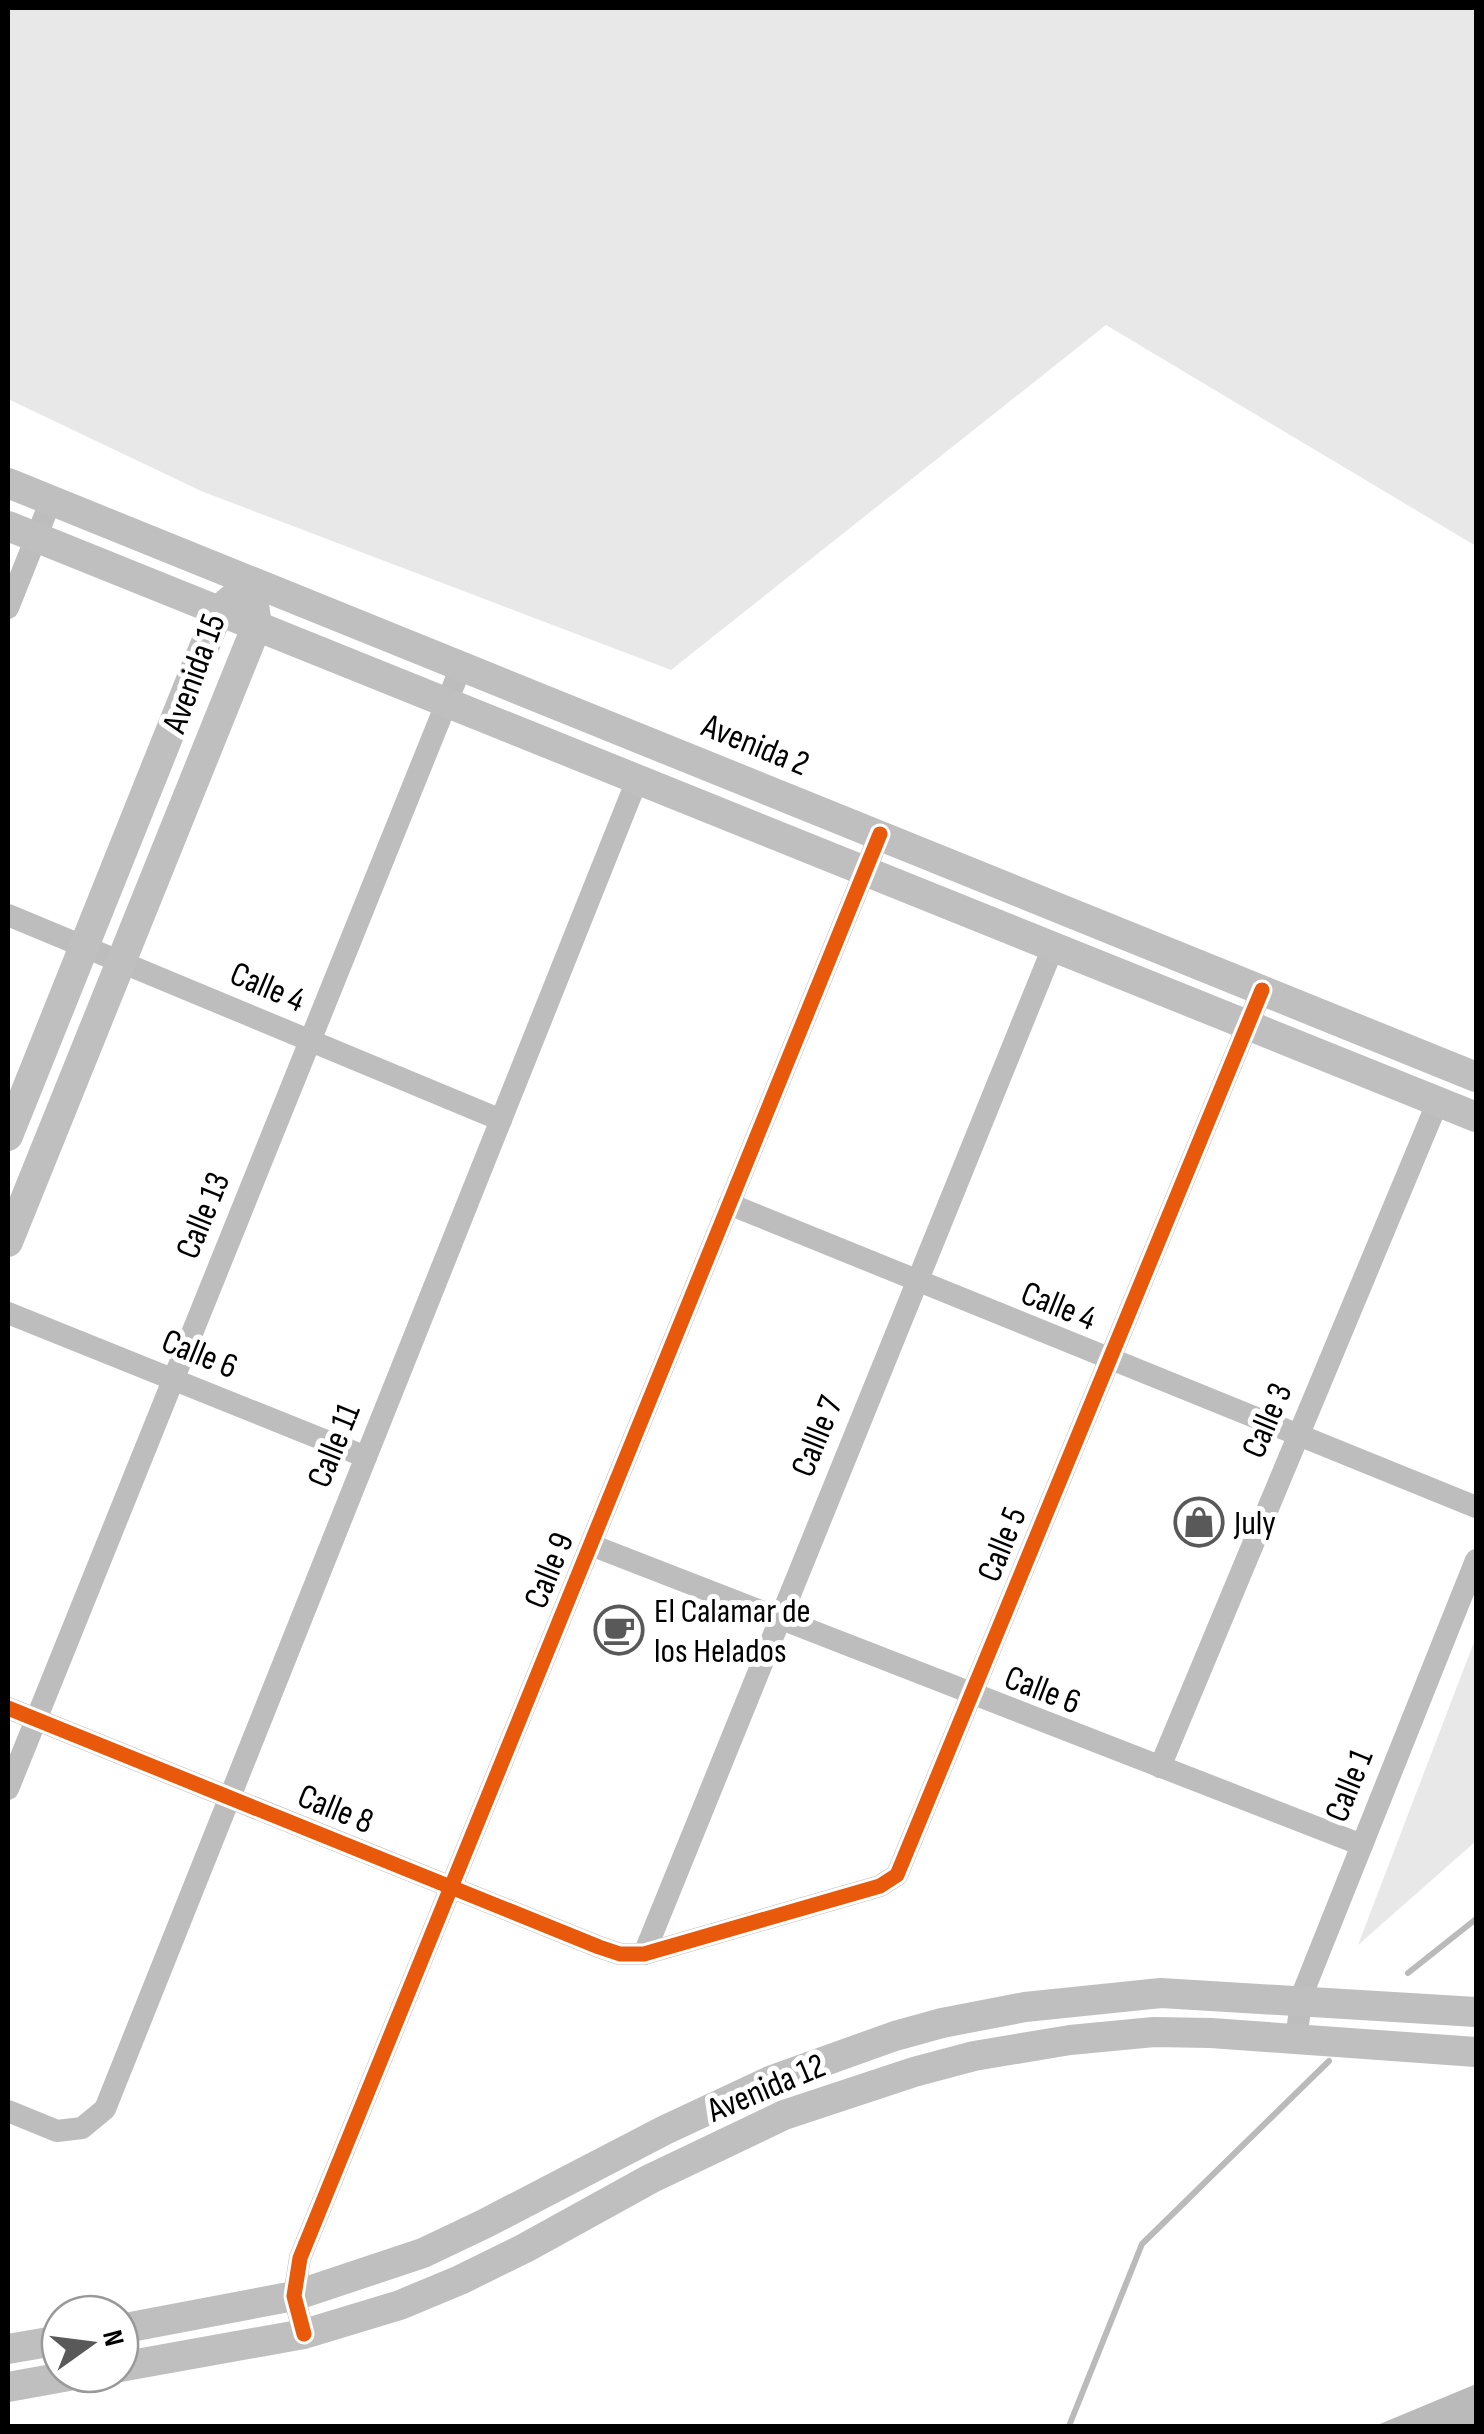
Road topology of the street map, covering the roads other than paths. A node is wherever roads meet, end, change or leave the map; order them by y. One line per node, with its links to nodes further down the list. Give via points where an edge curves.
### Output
1 (8, 482): 2 (main road, Avenida 2)
2 (51, 500): 4 (street); 5 (main road, Avenida 2)
3 (8, 526): 4 (main road)
4 (36, 537): 6 (street); 7 (main road)
5 (252, 582): 7 (main road, Avenida 15); 8 (main road, Avenida 15); 9 (main road, Avenida 2)
6 (8, 608)
7 (219, 610): 8 (main road); 16 (main road, Avenida 15)
8 (257, 625): 10 (main road); 17 (main road, Avenida 15)
9 (462, 667): 10 (street, Calle 13); 12 (main road, Avenida 2)
10 (447, 703): 11 (main road); 20 (street, Calle 13)
11 (638, 780): 13 (main road); 24 (street, Calle 11)
12 (880, 834): 13 (street, Calle 9); 18 (main road, Avenida 2)
13 (865, 871): 15 (main road); 26 (street, Calle 9)
14 (8, 915): 16 (street, Calle 4)
15 (1054, 945): 19 (main road); 28 (street, Callle 7)
16 (84, 947): 17 (street, Calle 4); 25 (main road, Avenida 15)
17 (120, 962): 20 (street, Calle 4); 27 (main road, Avenida 15)
18 (1262, 990): 19 (street, Calle 5); 21 (main road, Avenida 2)
19 (1247, 1024): 22 (main road); 30 (street, Calle 5)
20 (310, 1041): 24 (street, Calle 4); 31 (street, Calle 13)
21 (1476, 1077)
22 (1438, 1101): 23 (main road); 32 (street, Calle 3)
23 (1476, 1116)
24 (501, 1120): 33 (street, Calle 11)
25 (8, 1136)
26 (729, 1204): 28 (street, Calle 4); 35 (street, Calle 9)
27 (8, 1242)
28 (918, 1280): 30 (street, Calle 4); 37 (street, Callle 7)
29 (8, 1313): 31 (street, Calle 6)
30 (1110, 1358): 32 (street, Calle 4); 38 (street, Calle 5)
31 (173, 1380): 33 (street, Calle 6); 40 (street, Calle 13)
32 (1298, 1435): 34 (street, Calle 4); 41 (street, Calle 3)
33 (366, 1458): 43 (street, Calle 11)
34 (1476, 1507)
35 (590, 1545): 37 (street, Calle 6); 45 (street, Calle 9)
36 (1476, 1560): 44 (street, Calle 1)
37 (780, 1619): 38 (street, Calle 6); 46 (street, Callle 7)
38 (972, 1694): 41 (street, Calle 6); 46 (street, Calle 5, via 897,1876)
39 (8, 1708): 40 (street, Calle 8)
40 (36, 1719): 42 (street, Calle 13); 43 (street, Calle 8)
41 (1160, 1767): 44 (street, Calle 6)
42 (8, 1789)
43 (230, 1798): 45 (street, Calle 8); 51 (street, Calle 11, via 105,2109 82,2128 57,2131)
44 (1362, 1845): 47 (street, Calle 1)
45 (451, 1887): 46 (street, Calle 8, via 599,1947); 52 (street, Calle 9, via 300,2258)
46 (644, 1954)
47 (1301, 2001): 48 (main road, Avenida 12); 49 (street, Calle 1); 52 (main road, Avenida 12, via 1161,1993 1025,2007 894,2036 754,2088 424,2253)
48 (1476, 2012)
49 (1296, 2039): 50 (main road, Avenida 12); 54 (main road, Avenida 12, via 1154,2032 974,2056 914,2072 784,2115 460,2280)
50 (1476, 2052)
51 (8, 2111)
52 (294, 2296): 53 (main road, Avenida 12); 54 (street, Calle 9)
53 (140, 2325)
54 (304, 2334): 57 (main road, Avenida 12)
55 (40, 2343): 56 (main road)
56 (8, 2349)
57 (140, 2363)
58 (40, 2381): 59 (main road)
59 (8, 2386)

